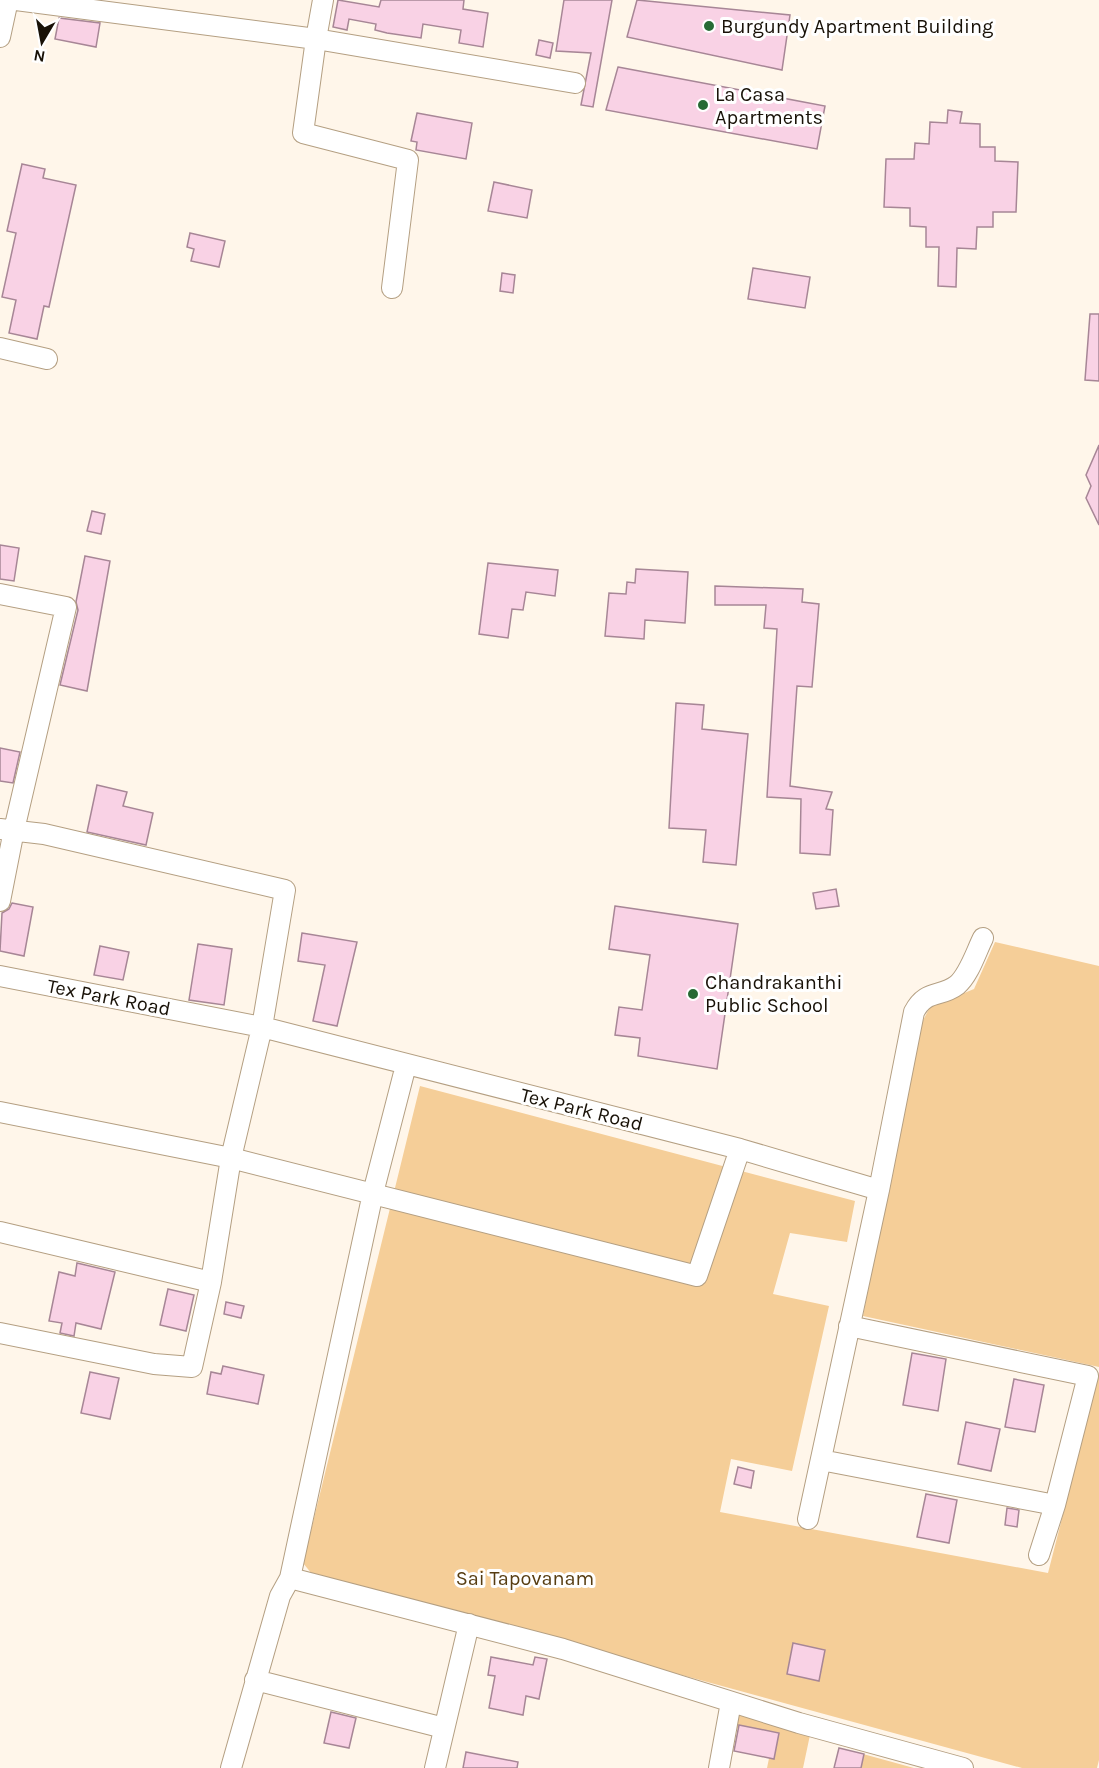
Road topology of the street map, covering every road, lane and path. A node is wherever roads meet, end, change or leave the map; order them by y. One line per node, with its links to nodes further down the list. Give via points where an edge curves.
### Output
1 (8, 0): 4 (street)
2 (16, 0): 5 (street)
3 (323, 0): 5 (street)
4 (0, 37)
5 (316, 39): 6 (street); 7 (street, via 303,133 408,160)
6 (575, 83)
7 (392, 288)
8 (0, 348): 9 (street)
9 (47, 359)
10 (0, 594): 11 (street, via 66,607)
11 (7, 829): 12 (street); 15 (street, via 44,834 285,890)
12 (0, 901)
13 (983, 938): 20 (street, via 961,981 955,987 926,996 914,1012)
14 (0, 976): 15 (street, Tex Park Road)
15 (262, 1027): 16 (street, Tex Park Road); 19 (street)
16 (405, 1065): 18 (street, Tex Park Road); 21 (street)
17 (0, 1113): 19 (street)
18 (740, 1149): 20 (street, Tex Park Road); 21 (street, via 698,1276)
19 (231, 1158): 21 (street); 23 (street)
20 (879, 1190): 24 (street)
21 (373, 1193): 30 (street)
22 (0, 1232): 23 (street)
23 (211, 1282): 25 (street, via 192,1367 154,1364)
24 (849, 1326): 26 (street); 27 (street, via 1088,1376)
25 (0, 1333)
26 (821, 1460): 27 (street); 28 (street)
27 (1055, 1505): 29 (street)
28 (808, 1519)
29 (1039, 1555)
30 (290, 1578): 31 (street); 32 (street, via 280,1596)
31 (469, 1624): 33 (street); 34 (street)
32 (255, 1680): 34 (street); 35 (street)
33 (731, 1702): 37 (street); 38 (street)
34 (444, 1728): 36 (street)
35 (231, 1768)
36 (435, 1768)
37 (719, 1768)
38 (963, 1768)

